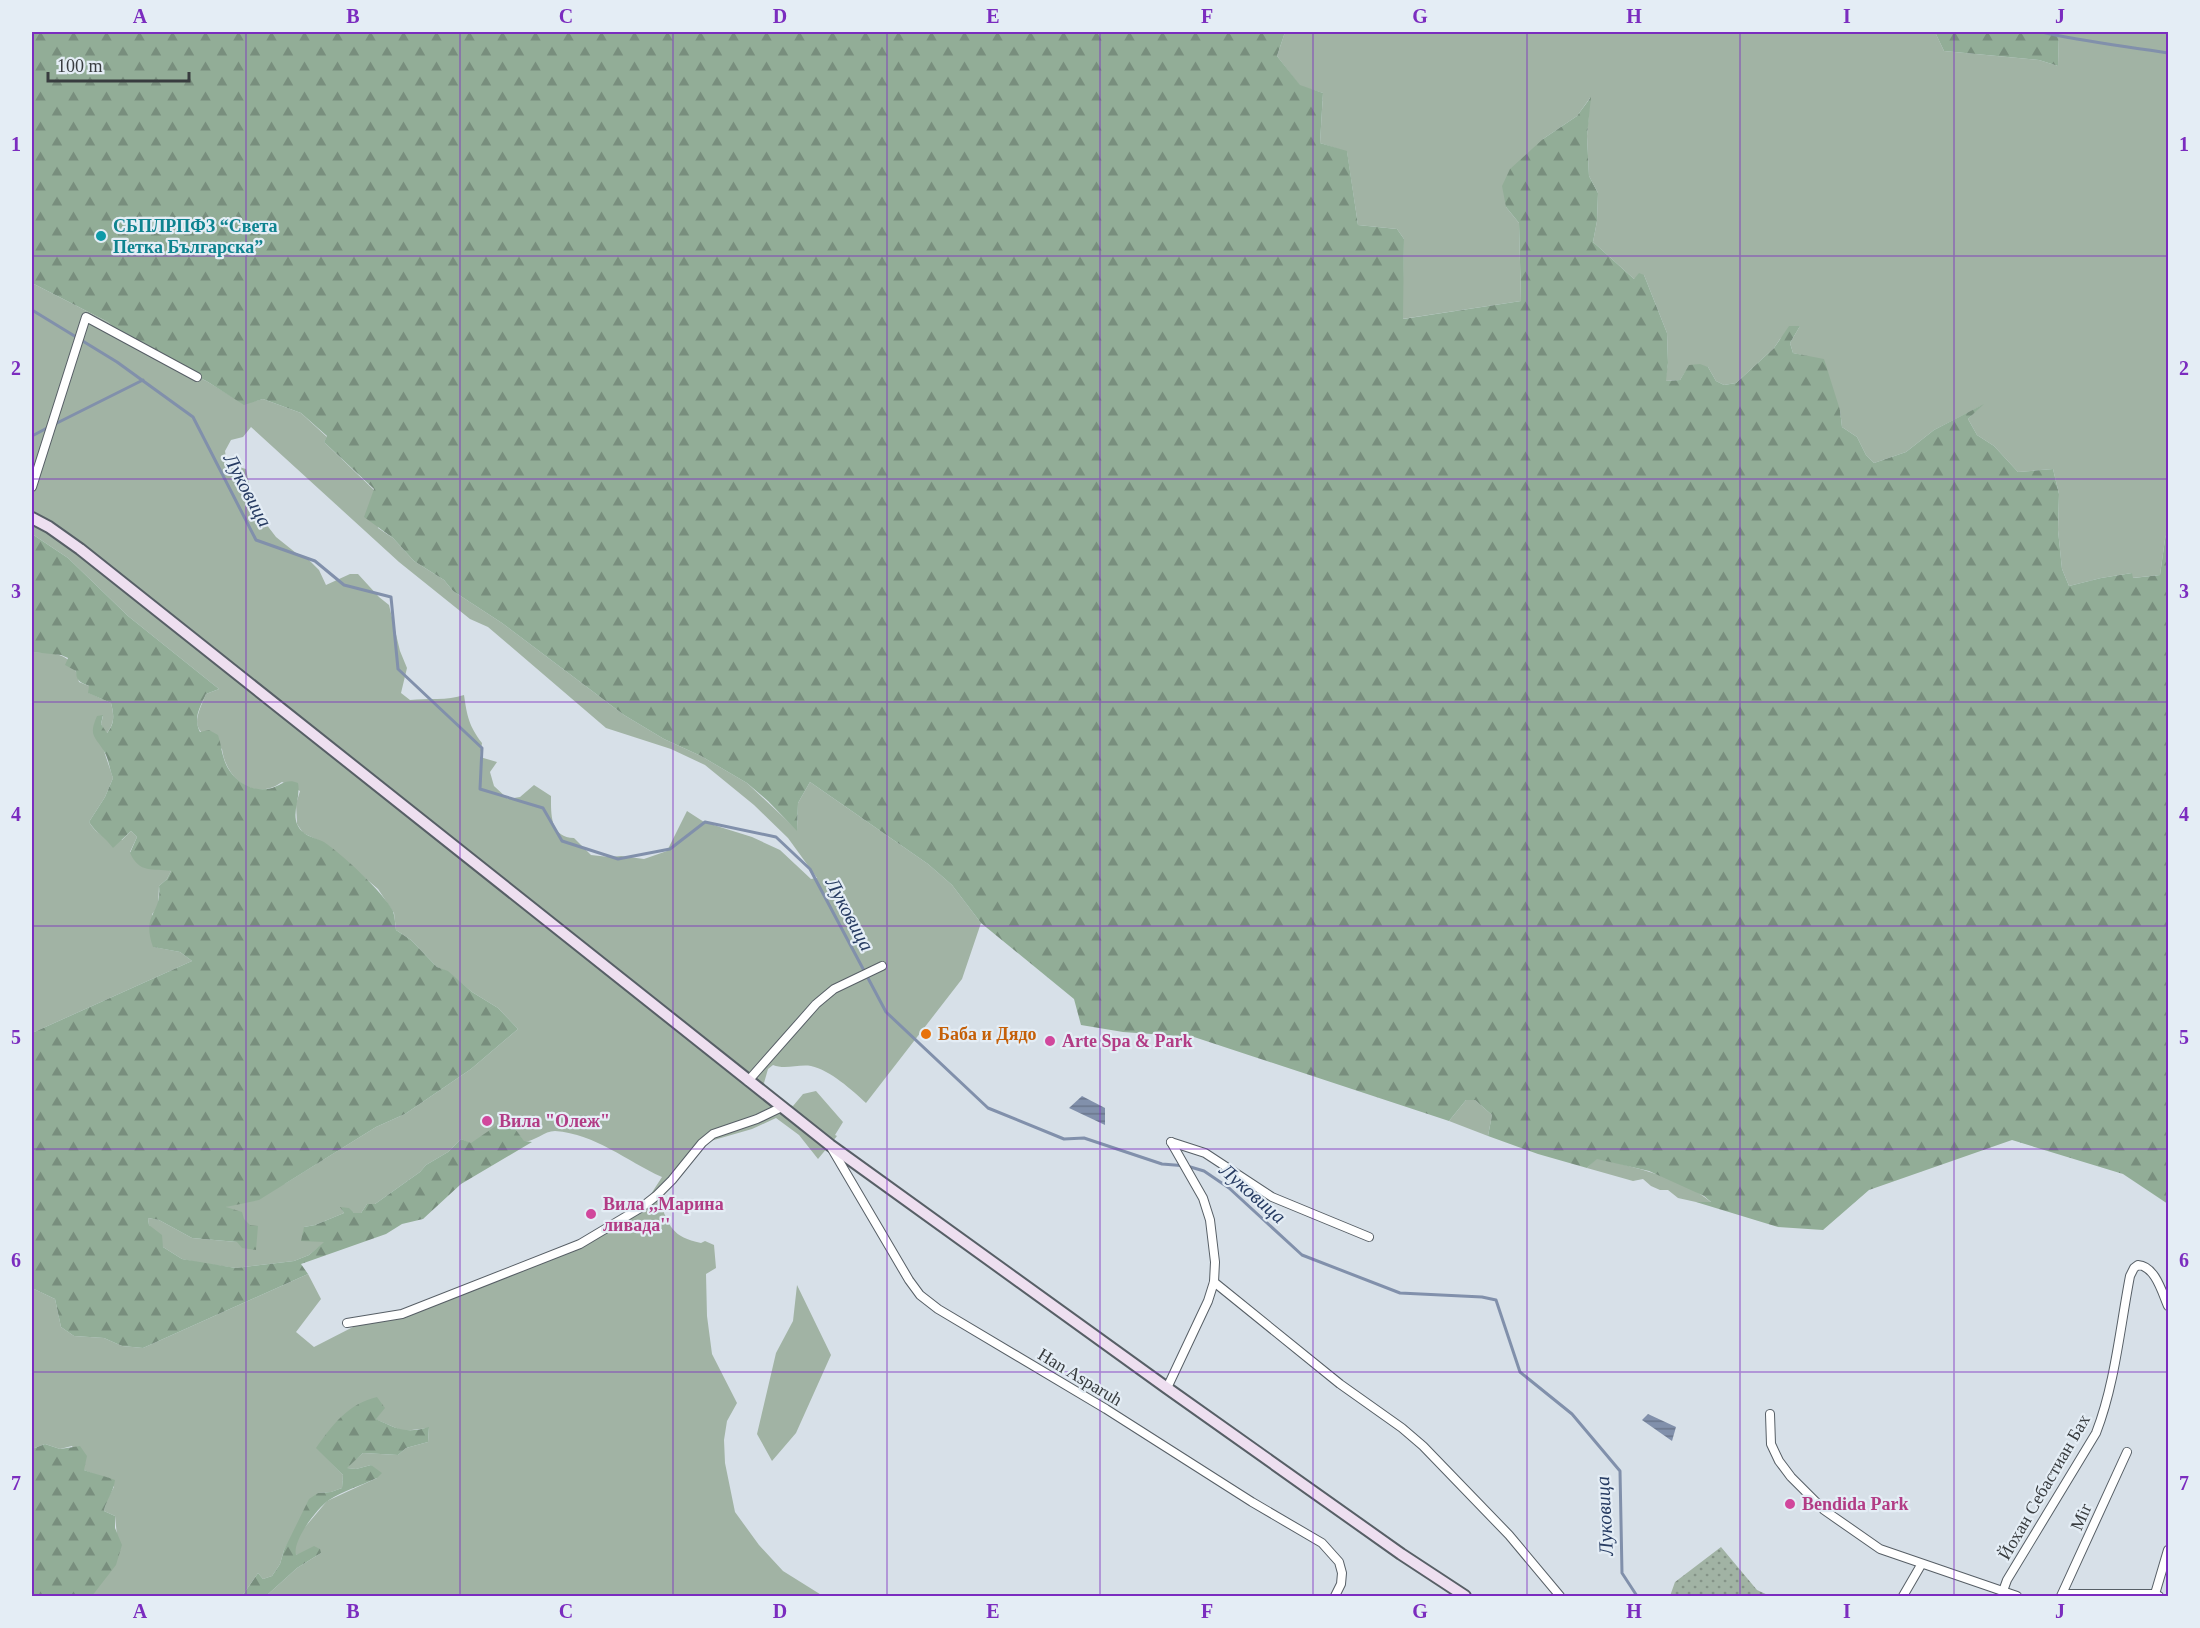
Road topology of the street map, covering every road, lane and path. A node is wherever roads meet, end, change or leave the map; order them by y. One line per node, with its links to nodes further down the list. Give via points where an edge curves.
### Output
1 (197, 377): 2 (street, via 86,317)
2 (32, 488)
3 (32, 518): 5 (main road, via 80,549)
4 (882, 966): 5 (street, via 834,990 816,1004)
5 (748, 1081): 6 (main road)
6 (782, 1107): 7 (main road); 11 (street, via 713,1134 656,1196 580,1244 402,1314)
7 (830, 1146): 12 (main road); 20 (street, Han Asparuh, via 920,1295 1322,1543 1339,1562 1342,1574)
8 (1369, 1237): 9 (street, via 1272,1197 1205,1153 1171,1142 1203,1198 1210,1220)
9 (1214, 1282): 12 (street); 22 (street, via 1423,1446 1509,1535)
10 (2169, 1306): 17 (street, Йохан Себастиан Бах, via 2145,1266 2134,1268 2110,1389 2096,1433 2007,1580)
11 (347, 1323)
12 (1167, 1388): 21 (main road)
13 (1770, 1414): 16 (street, via 1771,1444 1791,1477 1824,1510 1880,1549)
14 (2127, 1452): 18 (street, Mir)
15 (2169, 1550): 19 (street)
16 (1921, 1565): 17 (street); 23 (street)
17 (2004, 1594): 24 (street)
18 (2062, 1595): 19 (street, Mir)
19 (2157, 1595)
20 (1335, 1596)
21 (1466, 1596)
22 (1560, 1596)
23 (1903, 1596)
24 (2017, 1596)

